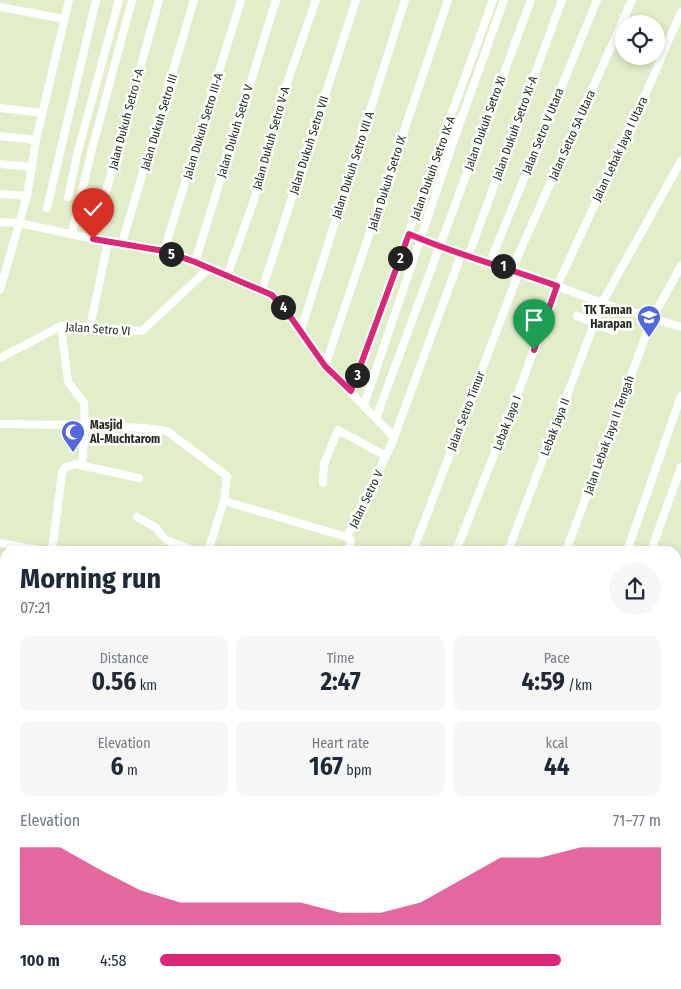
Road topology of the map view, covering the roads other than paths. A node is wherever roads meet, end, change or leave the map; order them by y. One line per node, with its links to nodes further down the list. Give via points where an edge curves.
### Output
1 (69, 0): 21 (street)
2 (96, 0): 32 (street)
3 (119, 0): 31 (street)
4 (132, 0): 35 (street)
5 (159, 0): 37 (street, Jalan Dukuh Setro I-A)
6 (194, 0): 40 (street, Jalan Dukuh Setro III)
7 (241, 0): 42 (street, Jalan Dukuh Setro III-A)
8 (276, 0): 46 (street, Jalan Dukuh Setro V)
9 (316, 0): 51 (street, Jalan Dukuh Setro V-A)
10 (356, 0): 54 (street, Jalan Dukuh Setro VII)
11 (405, 0): 62 (street, Jalan Dukuh Setro VII A)
12 (448, 0): 65 (street, Jalan Dukuh Setro IX)
13 (493, 0): 36 (street, Jalan Dukuh Setro IX-A)
14 (504, 0): 38 (street)
15 (531, 0): 41 (street, Jalan Dukuh Setro XI)
16 (562, 0): 45 (street, Jalan Dukuh Setro XI-A)
17 (597, 0): 47 (street, Jalan Setro V Utara)
18 (632, 0): 50 (street, Jalan Setro 5A Utara)
19 (0, 8): 21 (street)
20 (681, 12): 52 (street, Jalan Lebak Jaya I Utara)
21 (64, 18): 23 (street)
22 (0, 108): 23 (street)
23 (42, 113): 25 (street)
24 (0, 136): 25 (street)
25 (36, 140): 28 (street)
26 (681, 161): 55 (street, Lebak Jaya II)
27 (0, 164): 28 (street)
28 (32, 167): 30 (street)
29 (0, 194): 30 (street)
30 (27, 196): 34 (street)
31 (68, 198)
32 (47, 208)
33 (0, 222): 34 (street)
34 (19, 223): 35 (street); 44 (street)
35 (72, 233): 37 (street)
36 (409, 234): 38 (street); 66 (street, Jalan Dukuh Setro IX-A)
37 (93, 239): 39 (street)
38 (422, 239): 41 (street); 68 (street)
39 (108, 242): 40 (street); 60 (street)
40 (122, 243): 42 (street)
41 (440, 246): 45 (street); 69 (street, Jalan Dukuh Setro XI)
42 (164, 251): 46 (street)
43 (0, 254): 44 (street)
44 (10, 254): 53 (street)
45 (465, 256): 47 (street); 72 (street, Jalan Setro V)
46 (195, 262): 49 (street)
47 (490, 262): 50 (street)
48 (681, 266): 57 (street, Jalan Lebak Jaya II Tengah)
49 (209, 268): 51 (street); 60 (street, Jalan Setro VI, via 144,330)
50 (516, 270): 52 (street); 88 (street, Jalan Setro Timur)
51 (227, 276): 54 (street)
52 (556, 289): 55 (street); 89 (street, Lebak Jaya I)
53 (0, 290)
54 (262, 290): 62 (street, via 277,299)
55 (602, 303): 57 (street); 58 (street, Lebak Jaya II)
56 (577, 316): 58 (street)
57 (652, 319): 61 (street); 91 (street, Jalan Lebak Jaya II Tengah)
58 (594, 323): 63 (street); 90 (street, Lebak Jaya II)
59 (61, 326): 60 (street, Jalan Setro VI); 64 (street, Jalan Setro VI); 71 (street, via 68,382 84,403)
60 (90, 327)
61 (681, 327)
62 (300, 330): 65 (street)
63 (614, 331)
64 (0, 358)
65 (325, 366): 66 (street)
66 (351, 391): 68 (street)
67 (681, 396): 92 (street)
68 (364, 405): 69 (street)
69 (376, 418): 72 (street)
70 (0, 424): 71 (street)
71 (85, 425): 74 (street); 78 (street, via 144,428 173,435 227,476)
72 (394, 437): 73 (street, Jalan Setro V)
73 (386, 456): 77 (street, via 338,430 324,464); 80 (street, Jalan Setro V)
74 (82, 466): 76 (street); 84 (street, via 72,465 64,468 62,473)
75 (681, 467): 82 (street)
76 (139, 478)
77 (323, 482)
78 (224, 501): 80 (street, Jalan Setro V); 86 (street)
79 (137, 517): 85 (street, via 155,527 166,540)
80 (347, 537): 87 (street, via 352,540)
81 (0, 543): 83 (street)
82 (653, 545)
83 (16, 546)
84 (53, 546)
85 (182, 546)
86 (210, 546)
87 (350, 546)
88 (415, 546)
89 (458, 546)
90 (510, 546)
91 (568, 546)
92 (629, 546)

